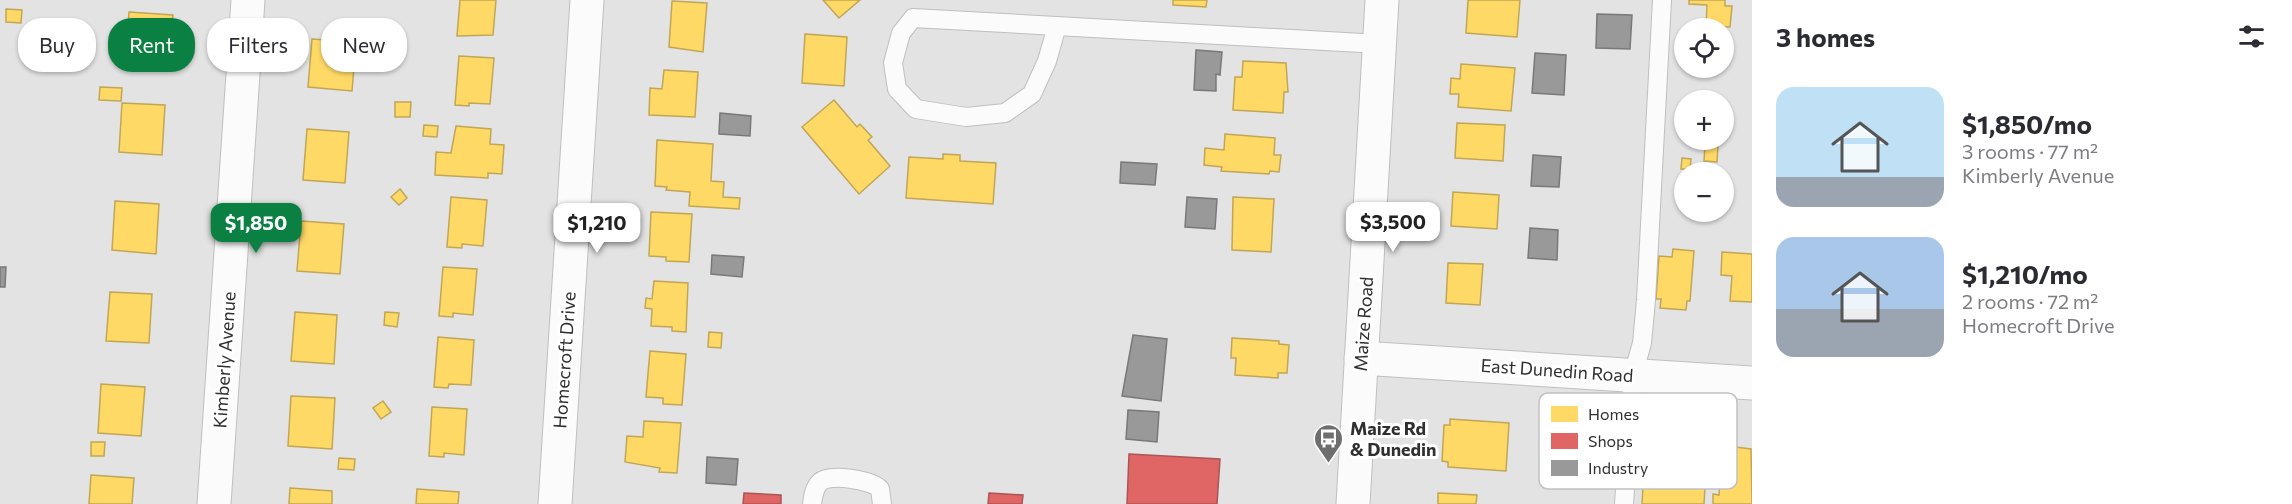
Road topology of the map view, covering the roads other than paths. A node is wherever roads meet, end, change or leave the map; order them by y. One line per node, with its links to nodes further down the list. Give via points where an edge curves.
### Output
1 (248, 0): 12 (street, Kimberly Avenue)
2 (587, 0): 13 (street, Homecroft Drive)
3 (1382, 0): 6 (street, Maize Road)
4 (1662, 0): 8 (lane, via 1646,300)
5 (1057, 26): 5 (lane, via 913,18 902,33 893,63 897,89 916,109 966,117 1005,113 1032,94); 6 (lane)
6 (1380, 44): 7 (street, Maize Road)
7 (1361, 357): 8 (street, East Dunedin Road); 16 (street, Maize Road)
8 (1634, 375): 9 (street, East Dunedin Road); 10 (lane)
9 (1752, 383)
10 (1632, 393)
11 (1624, 489): 17 (lane)
12 (214, 504)
13 (555, 504)
14 (812, 504): 15 (lane, via 819,483 837,479 870,480 880,489)
15 (882, 504)
16 (1353, 504)
17 (1623, 504)

